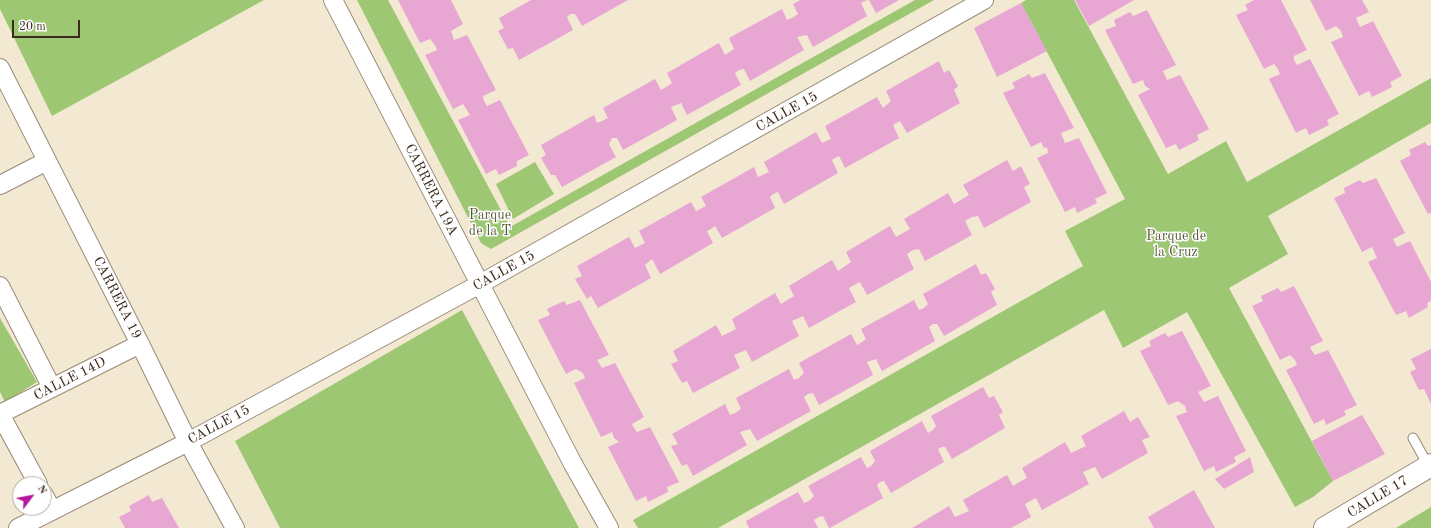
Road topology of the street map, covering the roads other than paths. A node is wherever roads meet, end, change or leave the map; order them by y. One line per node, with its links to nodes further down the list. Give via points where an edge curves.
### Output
1 (333, 0): 6 (street, CARRERA 19A)
2 (984, 0): 6 (street, CALLE 15)
3 (0, 68): 4 (street, CARRERA 19)
4 (47, 161): 5 (street); 8 (street, CARRERA 19)
5 (0, 185)
6 (480, 284): 12 (street, CALLE 15); 19 (street, CARRERA 19A)
7 (2, 294): 9 (street)
8 (140, 344): 9 (street, CALLE 14D); 12 (street, CARRERA 19)
9 (52, 388): 10 (street, CALLE 14D)
10 (0, 414): 14 (street)
11 (1413, 438): 13 (lane)
12 (188, 442): 15 (street, CALLE 15); 18 (street, CARRERA 19)
13 (1430, 466): 20 (street, CALLE 17)
14 (34, 476)
15 (52, 511)
16 (42, 516): 17 (street, CALLE 15)
17 (18, 528)
18 (235, 528)
19 (609, 528)
20 (1325, 528)

